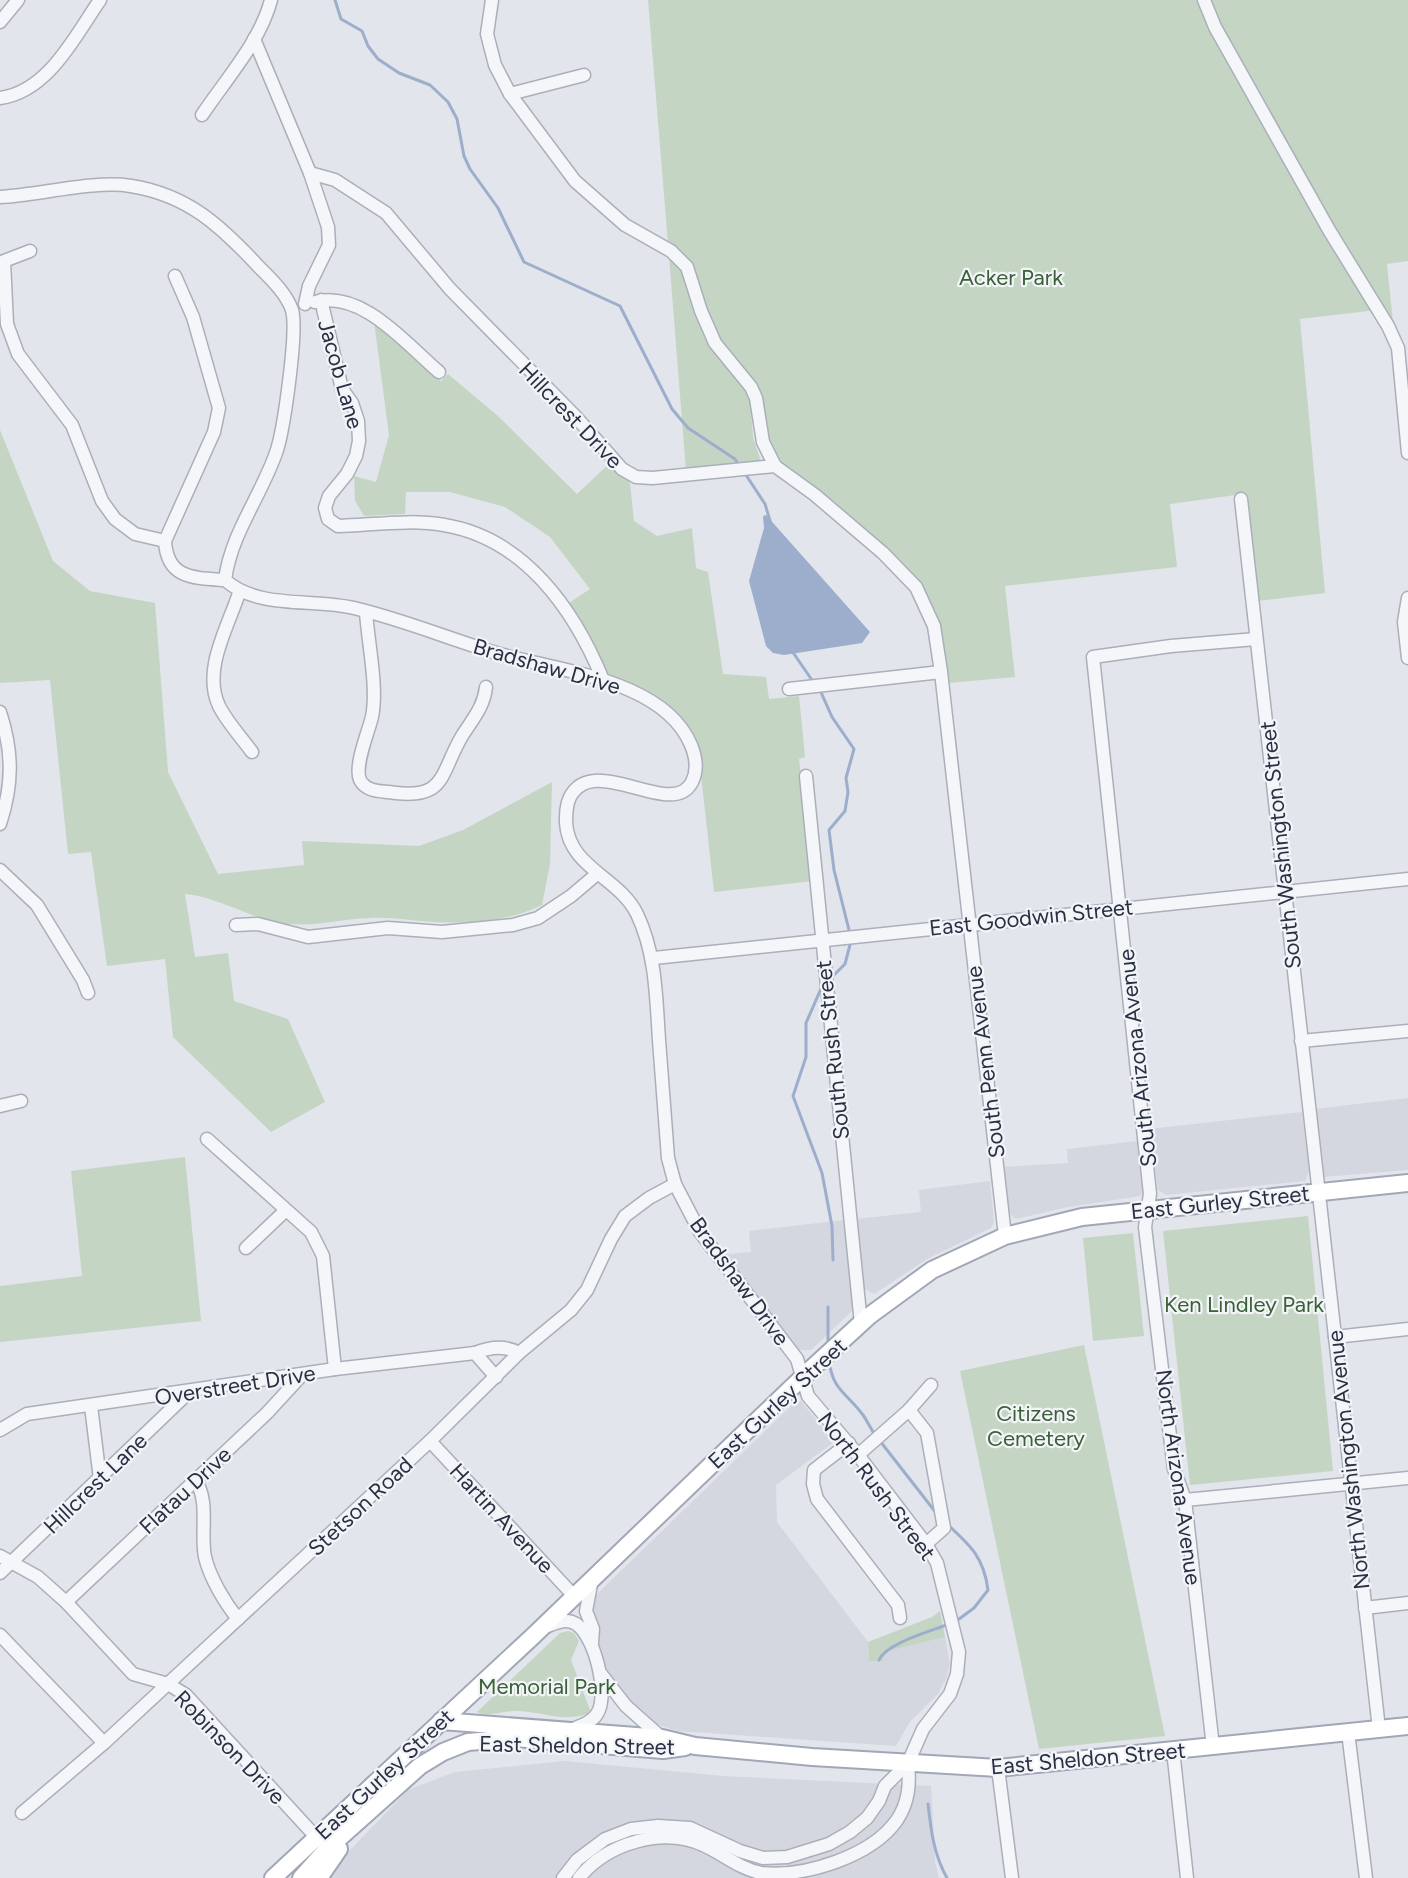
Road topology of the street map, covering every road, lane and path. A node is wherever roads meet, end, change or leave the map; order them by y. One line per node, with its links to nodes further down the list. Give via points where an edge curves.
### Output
1 (18, 0): 6 (street)
2 (100, 0): 10 (street, via 40,81 14,97)
3 (271, 0): 7 (street)
4 (492, 0): 9 (street, via 487,34 495,65)
5 (1204, 0): 20 (street, via 1215,27 1398,348)
6 (0, 22)
7 (254, 39): 11 (street); 12 (street)
8 (584, 75): 9 (street)
9 (510, 94): 21 (street, via 575,181 625,225 671,250 687,267 715,343 756,398 763,442)
10 (0, 98)
11 (202, 115)
12 (310, 173): 17 (street, via 328,227 329,245 309,286); 21 (street, Hillcrest Drive, via 335,180 386,213 450,289 622,469 636,477 652,478)
13 (0, 197): 18 (street, via 118,186 163,193 189,205 224,230 278,286)
14 (30, 251): 23 (street, via 4,261 7,324 18,354 72,425 102,501 115,519 135,534)
15 (175, 276): 23 (street, via 193,317 219,408 214,432)
16 (321, 300): 17 (street); 19 (street, via 339,299 356,305); 31 (street, Jacob Lane, via 342,389 358,421 359,441 347,474 329,496 325,508 328,519 338,526 442,524 469,530 517,555 544,580 590,647)
17 (305, 304): 18 (street)
18 (292, 311): 24 (street, via 294,346 277,449 228,557)
19 (439, 372)
20 (1408, 453)
21 (775, 466): 30 (street, via 866,538 916,587 934,626)
22 (1241, 499): 28 (street, South Washington Street)
23 (165, 541): 24 (street, via 166,555 175,569 192,578)
24 (225, 580): 25 (street)
25 (239, 593): 27 (street, Bradshaw Drive); 35 (street, via 214,667 213,683 219,706)
26 (1408, 598): 29 (street, via 1404,622)
27 (366, 612): 31 (street, Bradshaw Drive, via 497,653); 32 (street, via 372,715 358,769 360,780 369,789 409,795 429,790 440,782 480,709)
28 (1256, 639): 41 (street, South Washington Street); 42 (street, South Arizona Avenue, via 1171,645 1092,657)
29 (1408, 658)
30 (941, 672): 33 (street); 43 (street, South Penn Avenue)
31 (603, 680): 39 (street, Bradshaw Drive, via 653,703 675,722 687,736 696,771 691,785 679,792 663,794 610,781 588,781 574,789 567,803 567,833 574,850)
32 (486, 687)
33 (789, 689)
34 (0, 712): 37 (street, via 10,742 10,779)
35 (252, 752)
36 (806, 776): 45 (street, South Rush Street)
37 (0, 824)
38 (0, 870): 47 (street, via 37,905)
39 (597, 874): 44 (street, via 537,918 513,925 442,932 388,928 308,937 258,924); 46 (street, Bradshaw Drive, via 623,894 636,912)
40 (1408, 879): 41 (street, East Goodwin Street)
41 (1286, 891): 42 (street, East Goodwin Street); 49 (street, South Washington Street)
42 (1120, 908): 43 (street, East Goodwin Street); 56 (street, South Arizona Avenue)
43 (969, 924): 45 (street, East Goodwin Street); 58 (street, South Penn Avenue)
44 (236, 925)
45 (821, 939): 46 (street, East Goodwin Street); 60 (street, South Rush Street)
46 (654, 958): 54 (street, Bradshaw Drive, via 668,1158)
47 (88, 993)
48 (1408, 1031): 49 (street)
49 (1301, 1041): 55 (street, South Washington Street)
50 (21, 1101): 51 (street)
51 (0, 1106)
52 (207, 1139): 57 (street)
53 (1408, 1183): 55 (main road, East Gurley Street)
54 (675, 1184): 64 (street, Stetson Road, via 625,1216 587,1290); 67 (street, Bradshaw Drive, via 700,1232 797,1359)
55 (1319, 1191): 56 (main road, East Gurley Street); 62 (street, North Washington Avenue)
56 (1149, 1209): 58 (main road, East Gurley Street, via 1075,1218); 81 (street, North Arizona Avenue, via 1145,1227 1174,1469)
57 (285, 1211): 59 (street); 65 (street, via 311,1232 323,1256)
58 (1005, 1236): 60 (main road, East Gurley Street, via 932,1270)
59 (246, 1248)
60 (861, 1323): 67 (main road, East Gurley Street)
61 (1408, 1329): 62 (street)
62 (1335, 1337): 80 (street, North Washington Avenue)
63 (475, 1353): 64 (street, Overstreet Drive, via 509,1347); 65 (street, Overstreet Drive); 68 (street)
64 (519, 1353): 68 (street, Stetson Road)
65 (335, 1369): 66 (street, Overstreet Drive)
66 (302, 1376): 70 (street, Overstreet Drive); 79 (street, Flatau Drive)
67 (803, 1376): 75 (street, North Rush Street, via 808,1396); 85 (main road, East Gurley Street)
68 (496, 1377): 74 (street, Stetson Road)
69 (931, 1385): 72 (street)
70 (188, 1393): 71 (street, Overstreet Drive); 78 (street, Hillcrest Lane)
71 (91, 1406): 73 (street, Overstreet Drive, via 27,1414); 78 (street)
72 (909, 1410): 76 (street); 82 (street, via 927,1433 944,1528)
73 (0, 1430)
74 (430, 1441): 86 (street, Hartin Avenue); 91 (street, Stetson Road)
75 (849, 1443): 76 (street, North Rush Street); 90 (street, via 813,1470 817,1499 898,1605)
76 (858, 1455): 82 (street, North Rush Street)
77 (1408, 1478): 80 (street)
78 (100, 1479): 83 (street, Hillcrest Lane)
79 (195, 1480): 87 (street, Flatau Drive); 91 (street, via 203,1491 202,1539 206,1560 228,1607)
80 (1351, 1484): 81 (street); 89 (street, North Washington Avenue)
81 (1185, 1500): 105 (street, North Arizona Avenue)
82 (926, 1544): 107 (street, North Rush Street, via 943,1579 959,1652 950,1694 923,1729)
83 (5, 1560): 84 (street, Hillcrest Lane); 87 (street, Robinson Drive, via 38,1577)
84 (0, 1573)
85 (592, 1579): 86 (main road, East Gurley Street); 94 (street, via 586,1611 593,1629)
86 (574, 1596): 93 (main road, East Gurley Street)
87 (66, 1602): 96 (street, Robinson Drive, via 133,1674)
88 (1408, 1603): 89 (street)
89 (1365, 1608): 99 (street, North Washington Avenue)
90 (900, 1618)
91 (238, 1619): 96 (street, Stetson Road)
92 (0, 1635): 103 (street)
93 (531, 1638): 94 (street, via 562,1621 574,1623); 97 (main road, East Gurley Street)
94 (592, 1644): 95 (street)
95 (599, 1671): 100 (street, via 602,1695 598,1713 590,1721); 102 (street, via 626,1706)
96 (168, 1684): 103 (street, Stetson Road); 112 (street, Robinson Drive, via 186,1695)
97 (441, 1720): 100 (main road, East Sheldon Street); 109 (main road, East Gurley Street)
98 (1408, 1726): 99 (main road, East Sheldon Street)
99 (1379, 1729): 101 (main road, East Sheldon Street)
100 (568, 1730): 102 (main road, East Sheldon Street)
101 (1348, 1732): 105 (main road, East Sheldon Street); 121 (street)
102 (662, 1738): 104 (main road, East Sheldon Street)
103 (104, 1743): 110 (street, Stetson Road)
104 (695, 1746): 107 (main road, East Sheldon Street); 111 (main road, East Sheldon Street, via 663,1750 514,1738 468,1742 420,1767)
105 (1213, 1747): 106 (main road, East Sheldon Street)
106 (1173, 1750): 108 (main road, East Sheldon Street); 120 (street)
107 (908, 1763): 108 (main road, East Sheldon Street); 117 (street, via 885,1786 867,1818 829,1844 787,1857 763,1858 690,1828 631,1829 605,1839 577,1860); 118 (street, via 910,1786 897,1821 883,1835 842,1860 792,1874 761,1872 742,1867 701,1844 657,1838 628,1843 606,1854)
108 (998, 1768): 119 (street)
109 (343, 1812): 112 (main road, East Gurley Street); 114 (main road, via 325,1842)
110 (22, 1813)
111 (347, 1834): 115 (main road); 116 (main road)
112 (316, 1837): 113 (main road, East Gurley Street)
113 (273, 1878)
114 (288, 1878)
115 (302, 1878)
116 (319, 1878)
117 (562, 1878)
118 (579, 1878)
119 (1012, 1878)
120 (1187, 1878)
121 (1366, 1878)

